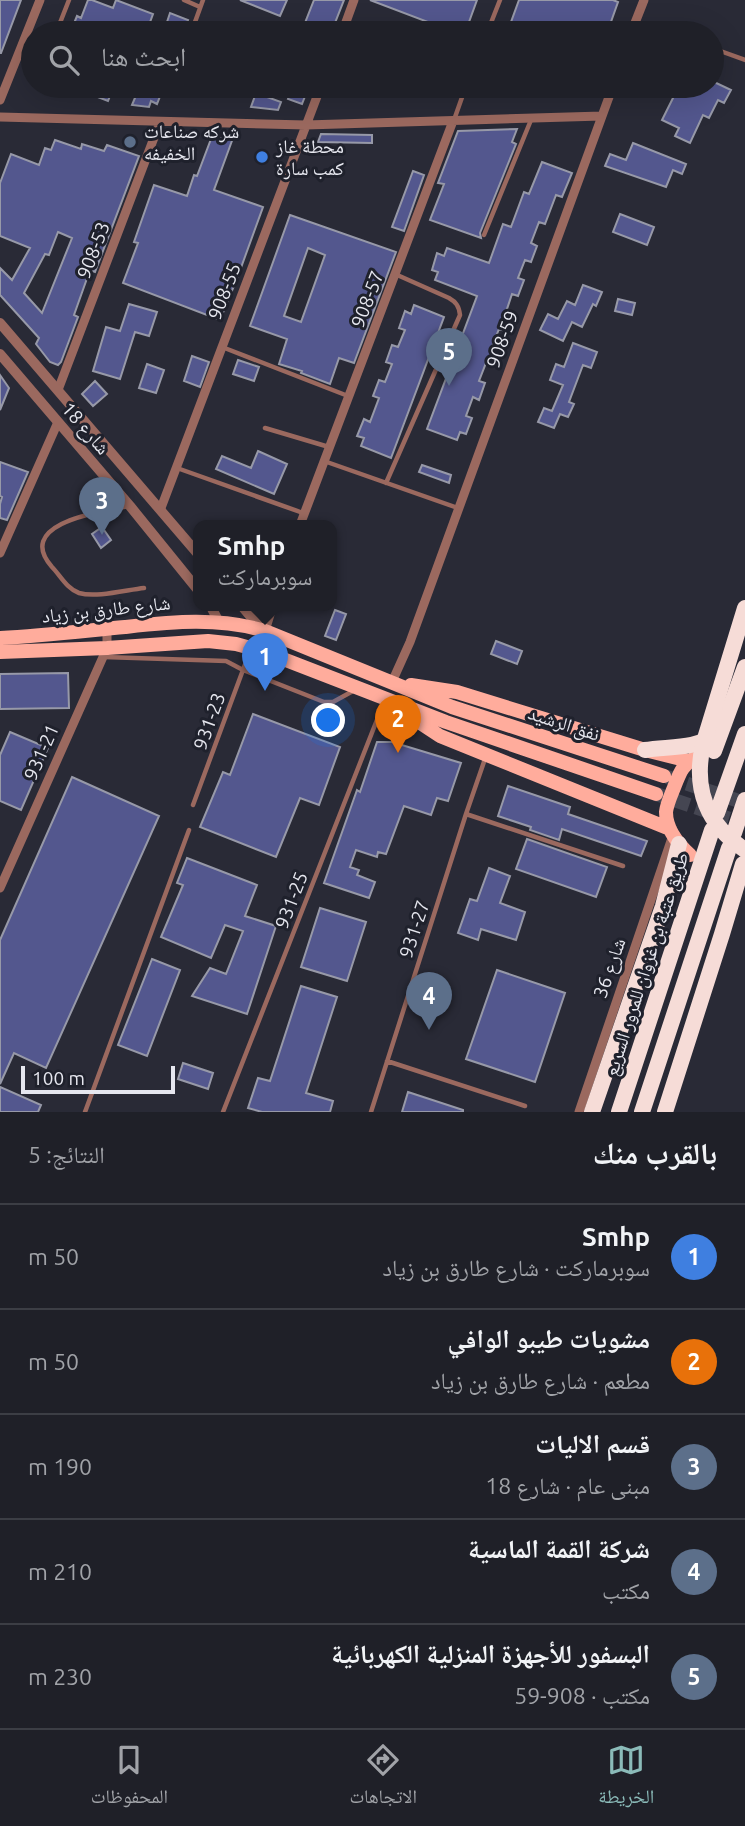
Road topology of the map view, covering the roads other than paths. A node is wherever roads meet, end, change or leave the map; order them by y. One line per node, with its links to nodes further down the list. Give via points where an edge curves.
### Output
1 (40, 0): 9 (street)
2 (69, 0): 10 (lane)
3 (184, 0): 8 (lane)
4 (203, 0): 8 (lane)
5 (354, 0): 12 (street)
6 (500, 0): 13 (lane)
7 (644, 0): 14 (street)
8 (200, 7): 11 (lane)
9 (31, 21)
10 (61, 21)
11 (195, 21)
12 (346, 21)
13 (492, 21)
14 (636, 21)
15 (21, 47): 21 (street)
16 (724, 52): 17 (lane)
17 (745, 60)
18 (316, 98): 27 (street, 908-55)
19 (462, 98): 25 (lane, 908-57)
20 (609, 98): 23 (street, 908-59)
21 (0, 100)
22 (0, 117): 26 (street)
23 (602, 117): 24 (street); 45 (street, 908-59)
24 (532, 119): 25 (street); 28 (lane)
25 (453, 121): 27 (street); 29 (street, 908-57)
26 (160, 122): 27 (street); 33 (street, 908-53)
27 (306, 125): 31 (street, 908-55)
28 (484, 235)
29 (395, 274): 34 (street, 908-57); 41 (lane, via 456,302 460,315)
30 (0, 323): 33 (street, شارع 18)
31 (222, 347): 34 (lane); 39 (street, 908-55)
32 (0, 354): 35 (street, شارع 18)
33 (58, 390): 40 (street, شارع 18)
34 (348, 396): 37 (street, 908-57)
35 (58, 422): 42 (street, شارع 18); 48 (street)
36 (265, 428): 37 (lane)
37 (329, 447): 38 (street, 908-57)
38 (324, 461): 41 (lane); 46 (street, 908-57)
39 (176, 467): 44 (street, 908-55); 46 (lane)
40 (138, 482): 42 (street); 44 (street, شارع 18)
41 (386, 483): 45 (lane)
42 (122, 496): 43 (street, شارع 18)
43 (130, 506): 51 (street, شارع 18); 52 (lane, via 75,517 49,533 42,541 42,552 76,592 89,595)
44 (161, 508): 49 (street, شارع 18)
45 (459, 508): 70 (street, 908-59)
46 (303, 513): 47 (street, 908-57)
47 (301, 520)
48 (4, 531): 50 (street)
49 (193, 548)
50 (0, 553)
51 (193, 584)
52 (144, 588)
53 (745, 608): 89 (highway, bridge, via 699,761 704,801)
54 (205, 611): 58 (main road)
55 (213, 611): 59 (street)
56 (246, 611): 62 (street)
57 (271, 611): 62 (street)
58 (199, 621): 59 (main road, شارع طارق بن زياد); 61 (main road, شارع طارق بن زياد)
59 (219, 622): 62 (main road, شارع طارق بن زياد)
60 (0, 629): 63 (street)
61 (107, 629): 63 (main road, شارع طارق بن زياد); 67 (street, 931-21)
62 (263, 630): 70 (main road, شارع طارق بن زياد)
63 (22, 637): 64 (main road, شارع طارق بن زياد)
64 (0, 638)
65 (251, 648): 67 (main road, شارع طارق بن زياد, via 208,641); 69 (lane, 931-23); 71 (main road, شارع طارق بن زياد)
66 (0, 652): 67 (main road, شارع طارق بن زياد)
67 (105, 652): 69 (lane, via 226,661); 91 (street, 931-21)
68 (745, 667): 75 (highway)
69 (243, 670): 71 (lane, via 324,702); 83 (lane, 931-23)
70 (393, 683): 73 (main road, شارع طارق بن زياد); 77 (main road, via 457,692)
71 (358, 688): 72 (main road, شارع طارق بن زياد)
72 (386, 699): 74 (main road, شارع طارق بن زياد); 79 (main road, via 440,736); 96 (lane, 931-25)
73 (452, 707): 80 (main road, نفق الرشيد)
74 (446, 722): 81 (main road, نفق الرشيد)
75 (724, 726): 77 (highway, via 709,739 688,746); 78 (highway)
76 (745, 734): 84 (highway, bridge)
77 (646, 750): 88 (main road, via 691,760 681,769 666,811)
78 (716, 750)
79 (486, 756): 85 (lane, 931-27); 88 (main road)
80 (664, 776)
81 (656, 794)
82 (745, 800): 89 (highway, bridge)
83 (193, 804)
84 (718, 813)
85 (466, 814): 90 (lane); 93 (lane, 931-27)
86 (189, 830): 95 (lane)
87 (712, 830): 100 (highway, طريق عتبة بن غزوان للمرور السريع, bridge)
88 (678, 841): 98 (street, شارع 36); 99 (highway, via 673,872)
89 (738, 854): 92 (highway); 101 (highway, bridge)
90 (623, 866)
91 (0, 888)
92 (738, 888): 102 (highway)
93 (387, 1061): 94 (lane); 97 (lane, 931-27)
94 (524, 1106)
95 (85, 1112)
96 (223, 1112)
97 (371, 1112)
98 (579, 1112)
99 (592, 1112)
100 (619, 1112)
101 (642, 1112)
102 (665, 1112)

